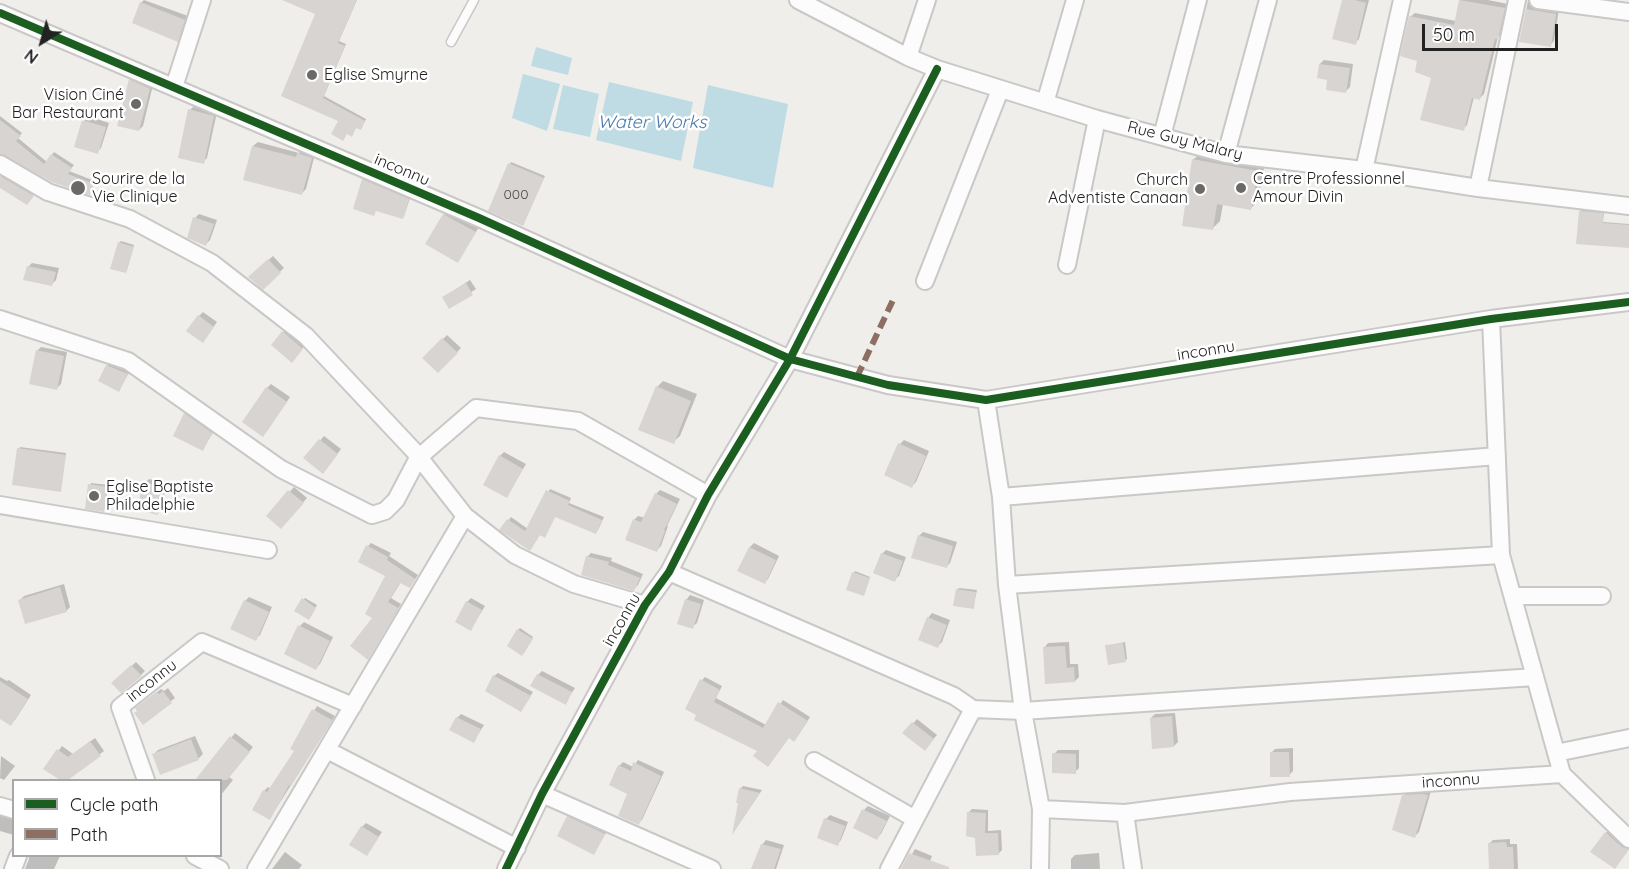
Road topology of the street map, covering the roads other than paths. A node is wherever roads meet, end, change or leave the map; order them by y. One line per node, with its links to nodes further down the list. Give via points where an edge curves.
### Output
1 (202, 0): 16 (street)
2 (474, 0): 13 (lane)
3 (798, 0): 14 (street, Rue Guy Malary)
4 (927, 0): 14 (street)
5 (1075, 0): 18 (street)
6 (1198, 0): 20 (street)
7 (1268, 0): 21 (street)
8 (1402, 0): 23 (street)
9 (1517, 0): 24 (street)
10 (1538, 0): 11 (street)
11 (1629, 12)
12 (0, 13): 16 (street, inconnu)
13 (452, 42)
14 (908, 57): 15 (street, Rue Guy Malary)
15 (937, 69): 17 (street, Rue Guy Malary); 31 (street, inconnu)
16 (174, 87): 31 (street, inconnu, via 479,218)
17 (1000, 90): 18 (street, Rue Guy Malary); 27 (street)
18 (1046, 104): 19 (street, Rue Guy Malary)
19 (1097, 119): 20 (street, Rue Guy Malary); 26 (street)
20 (1161, 136): 21 (street, Rue Guy Malary)
21 (1226, 154): 23 (street, Rue Guy Malary)
22 (0, 164): 34 (street, inconnu, via 48,192 130,219 212,263 306,336)
23 (1364, 170): 24 (street, Rue Guy Malary)
24 (1478, 188): 25 (street, Rue Guy Malary)
25 (1629, 206)
26 (1067, 265)
27 (925, 281)
28 (1629, 302): 30 (street, inconnu)
29 (0, 319): 34 (street, via 128,360 281,469 372,515 385,511 396,500)
30 (1491, 319): 32 (street, inconnu); 33 (street)
31 (790, 359): 32 (street, inconnu, via 888,385); 35 (street, inconnu)
32 (986, 400): 36 (street)
33 (1497, 456): 36 (street); 40 (street)
34 (418, 458): 35 (street, via 476,408 578,421); 38 (street, inconnu)
35 (708, 495): 41 (street, inconnu)
36 (1000, 497): 42 (street)
37 (0, 505): 39 (street)
38 (465, 516): 45 (street, inconnu, via 515,555 574,584); 47 (street)
39 (268, 550)
40 (1501, 555): 42 (street); 43 (street)
41 (669, 572): 45 (street, inconnu); 48 (street, via 954,696)
42 (1007, 585): 49 (street)
43 (1513, 596): 44 (street); 46 (street)
44 (1602, 596)
45 (645, 605): 56 (street, inconnu)
46 (1535, 677): 49 (street); 52 (street)
47 (353, 706): 51 (street); 55 (street, inconnu, via 202,642 120,706)
48 (974, 709): 49 (street); 59 (street)
49 (1023, 711): 57 (street)
50 (1629, 738): 52 (street)
51 (327, 750): 61 (street); 64 (street)
52 (1556, 753): 54 (street)
53 (814, 761): 59 (street)
54 (1562, 774): 58 (street, inconnu, via 1290,792); 60 (street)
55 (146, 779)
56 (542, 794): 61 (street, inconnu); 66 (street)
57 (1041, 809): 58 (street, inconnu); 68 (street)
58 (1125, 813): 69 (street)
59 (915, 819): 67 (street)
60 (1629, 839)
61 (517, 848): 65 (street, inconnu)
62 (199, 857): 63 (street)
63 (220, 869)
64 (256, 869)
65 (506, 869)
66 (712, 869)
67 (889, 869)
68 (1040, 869)
69 (1133, 869)

